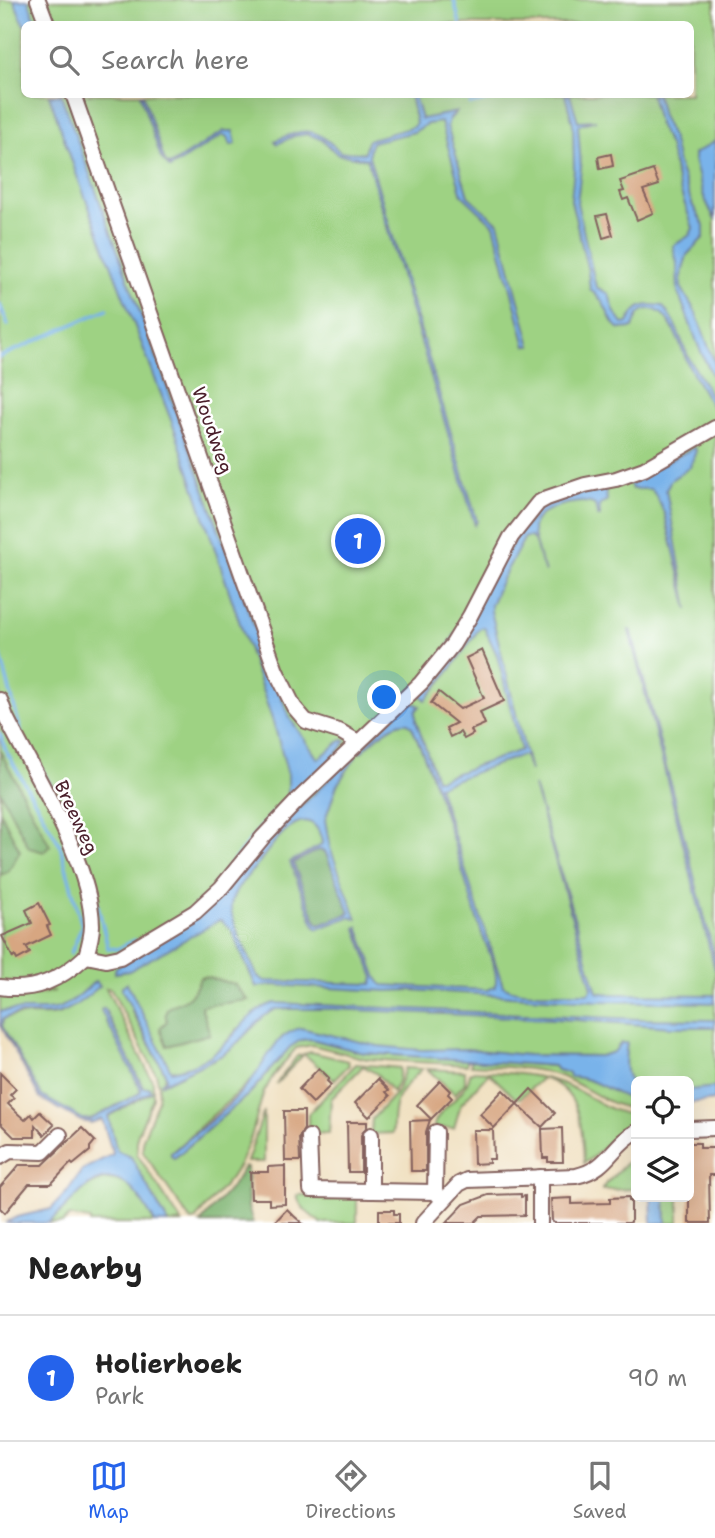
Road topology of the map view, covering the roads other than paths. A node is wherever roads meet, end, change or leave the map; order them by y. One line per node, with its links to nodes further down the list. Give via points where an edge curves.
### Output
1 (38, 0): 2 (street)
2 (46, 21)
3 (74, 98): 6 (street, Woudweg, via 276,671 306,721)
4 (715, 428): 6 (street, via 644,469 538,503 511,537 447,652)
5 (0, 700): 7 (street, Breeweg, via 80,870 92,923)
6 (358, 742): 7 (street, via 195,912 120,957)
7 (86, 956): 8 (street, via 71,971 35,988)
8 (0, 987)
9 (715, 1128): 10 (street)
10 (694, 1129)
11 (436, 1132): 19 (street)
12 (60, 1135): 16 (street, via 43,1152)
13 (371, 1135): 18 (street)
14 (631, 1136): 17 (street, via 589,1173)
15 (309, 1137): 18 (street, via 311,1190)
16 (3, 1150)
17 (540, 1177): 19 (street, via 467,1180); 21 (street)
18 (371, 1191): 19 (street)
19 (439, 1196): 20 (street)
20 (423, 1223)
21 (540, 1223)

